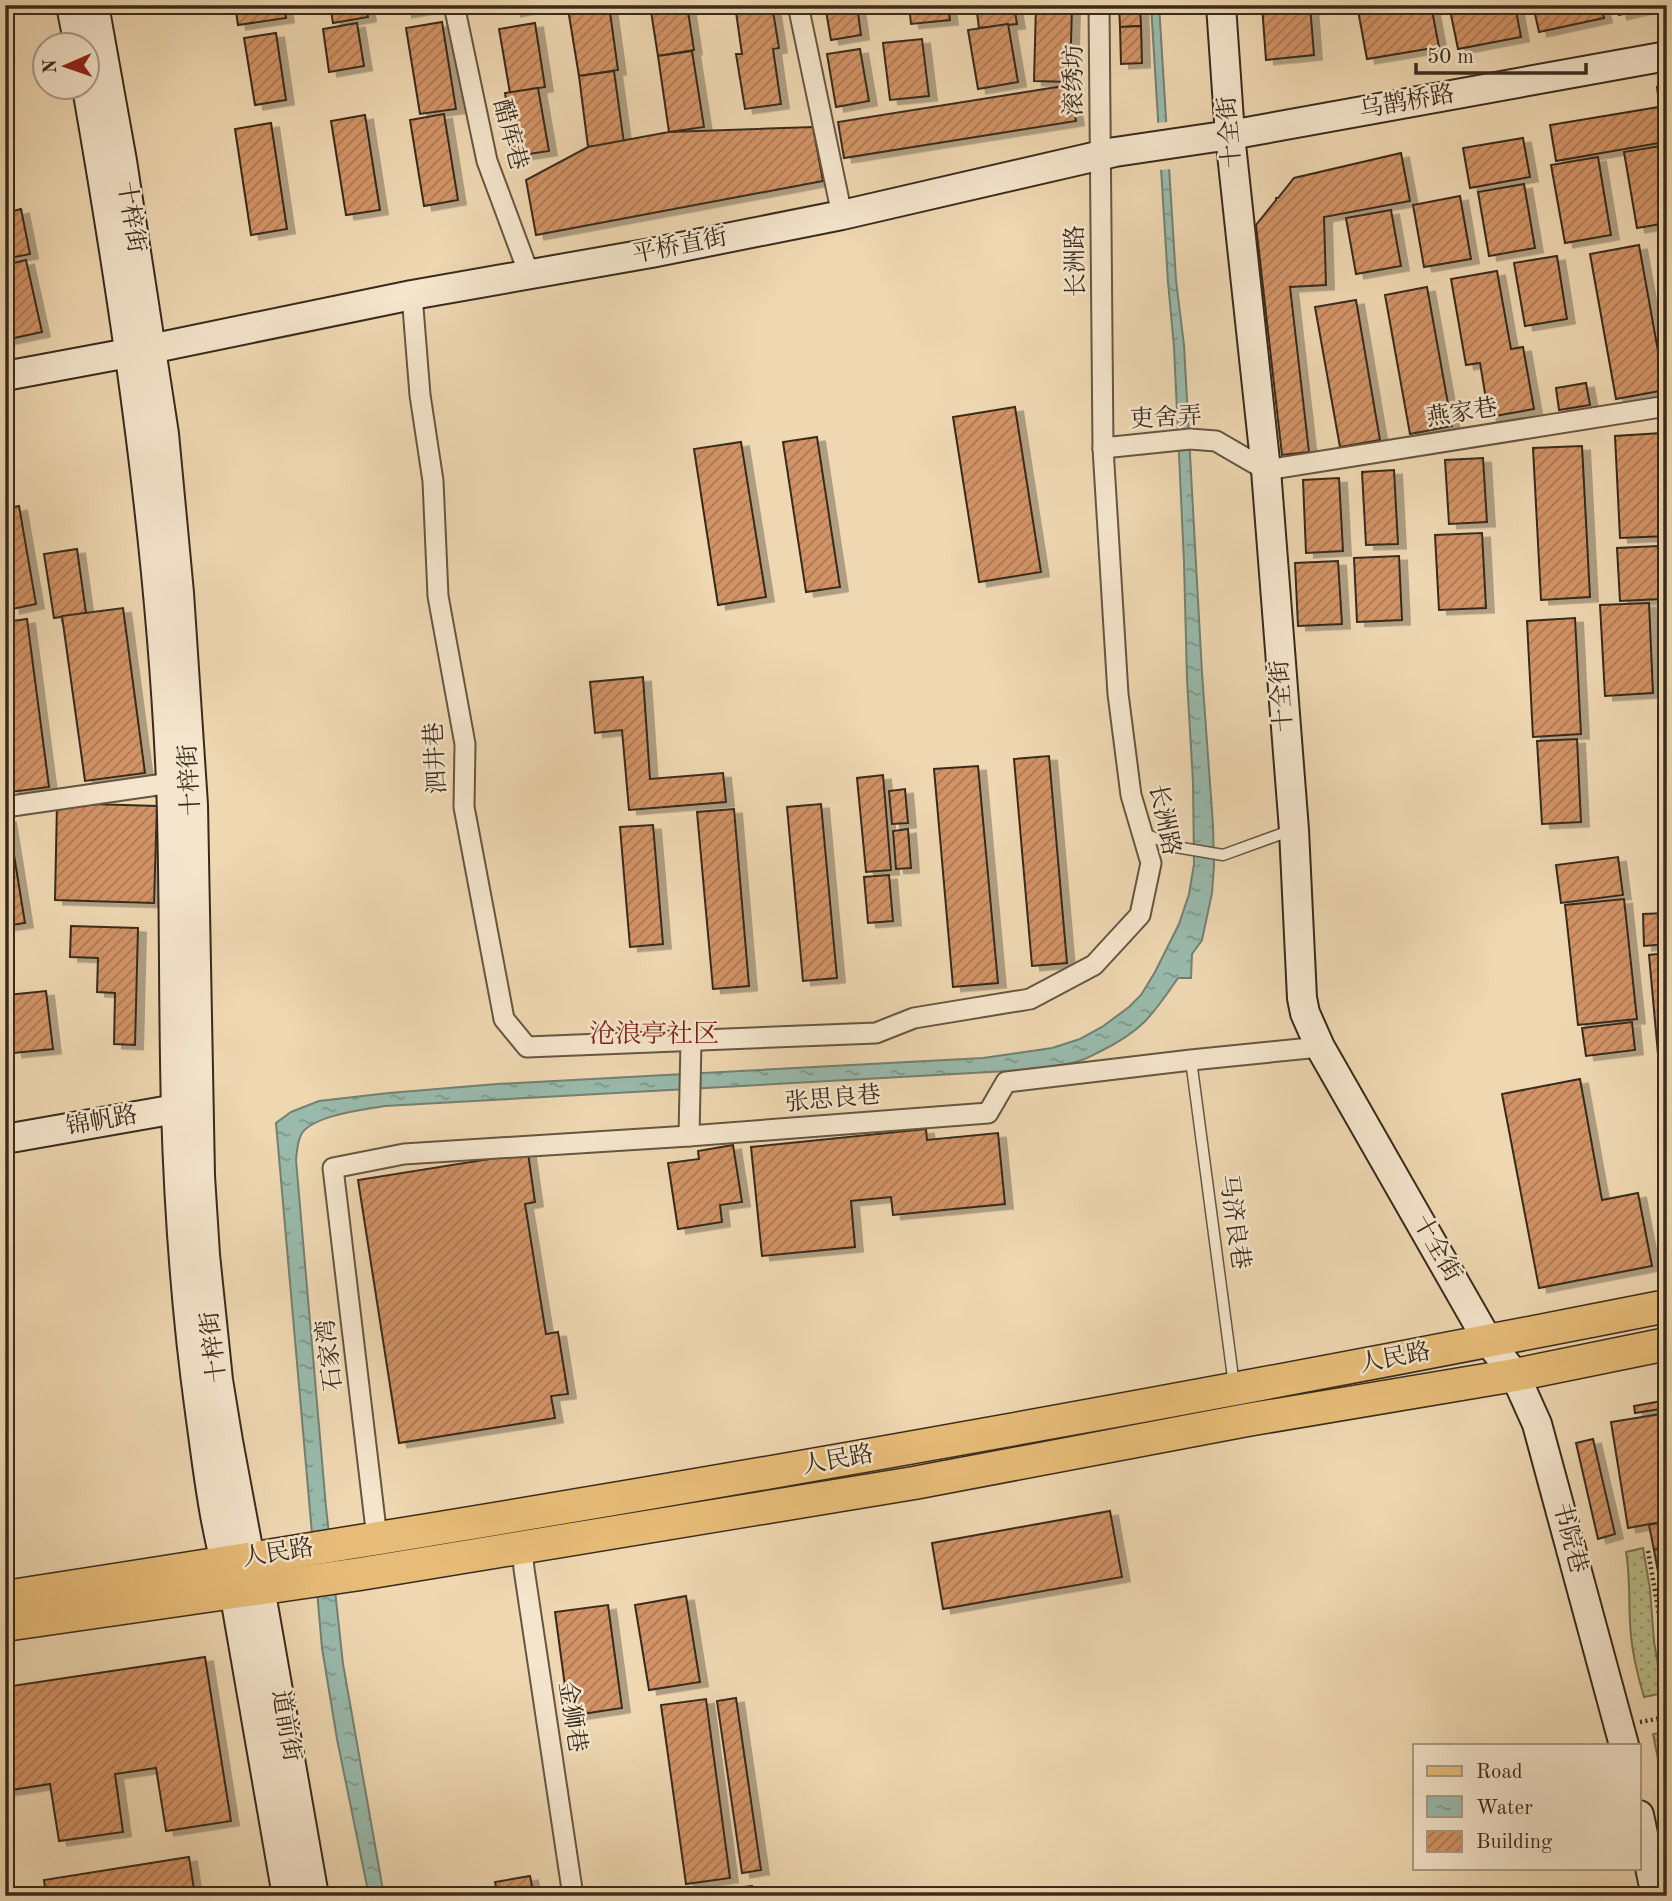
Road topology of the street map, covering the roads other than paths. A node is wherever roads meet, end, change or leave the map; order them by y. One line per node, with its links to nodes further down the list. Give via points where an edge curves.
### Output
1 (71, 5): 7 (main road)
2 (94, 5): 15 (main road, 十梓街, via 120,149)
3 (454, 5): 13 (street, 醋库巷, via 487,161)
4 (798, 5): 12 (street)
5 (1099, 5): 11 (street, 滚绣坊)
6 (1222, 5): 10 (main road, 十全街)
7 (76, 32)
8 (1667, 56): 10 (main road, 乌鹊桥路)
9 (90, 102): 15 (main road, 十梓街)
10 (1230, 135): 11 (main road, 平桥直街); 19 (main road, 十全街)
11 (1107, 153): 12 (main road, 平桥直街); 18 (street, 长洲路)
12 (842, 215): 13 (main road, 平桥直街)
13 (529, 274): 14 (main road, 平桥直街)
14 (412, 295): 15 (main road, 平桥直街); 24 (street, 泗井巷, via 433,481 438,596 465,744 464,807 504,1019 527,1047)
15 (140, 351): 16 (main road, 平桥直街); 20 (main road, 十梓街); 27 (main road, 十梓街, via 164,434 190,752)
16 (5, 376)
17 (1667, 406): 19 (street, 燕家巷)
18 (1104, 448): 19 (street, 吏舍弄, via 1190,439 1216,441); 23 (street, 长洲路, via 1118,694 1131,795)
19 (1266, 470): 22 (main road, 十全街)
20 (171, 783): 21 (street); 27 (main road, 十梓街)
21 (5, 807)
22 (1294, 830): 23 (lane, via 1223,855 1176,847); 25 (main road, 十全街, via 1302,999)
23 (1142, 833): 24 (street, 长洲路, via 1151,863 1140,915 1094,965 1030,999 914,1018 876,1033)
24 (691, 1040): 28 (street)
25 (1320, 1048): 26 (street, 张思良巷); 32 (main road, 十全街)
26 (1191, 1060): 28 (street, 张思良巷, via 1006,1082 988,1112); 35 (lane, 马济良巷)
27 (187, 1109): 29 (main road, 锦帆路); 38 (main road, 十梓街, via 200,1176 210,1313)
28 (690, 1136): 30 (street, 张思良巷, via 404,1154)
29 (5, 1139)
30 (334, 1168): 36 (street, 石家湾)
31 (1667, 1306): 32 (main road, 人民路)
32 (1488, 1341): 34 (main road, 书院巷); 35 (main road, 人民路)
33 (1667, 1344): 34 (main road, 人民路)
34 (1515, 1375): 37 (main road, 人民路, via 920,1482); 41 (main road, 书院巷, via 1537,1424)
35 (1235, 1389): 36 (main road, 人民路)
36 (371, 1539): 38 (main road, 人民路, via 296,1552)
37 (522, 1546): 38 (main road, 人民路, via 294,1583); 45 (street, 金狮巷)
38 (242, 1575): 39 (main road, 人民路); 40 (main road, 人民路); 43 (main road, 道前街); 44 (main road, 道前街)
39 (5, 1597)
40 (5, 1625)
41 (1624, 1744)
42 (1640, 1820): 46 (main road)
43 (287, 1896)
44 (314, 1896)
45 (573, 1896)
46 (1656, 1896)

